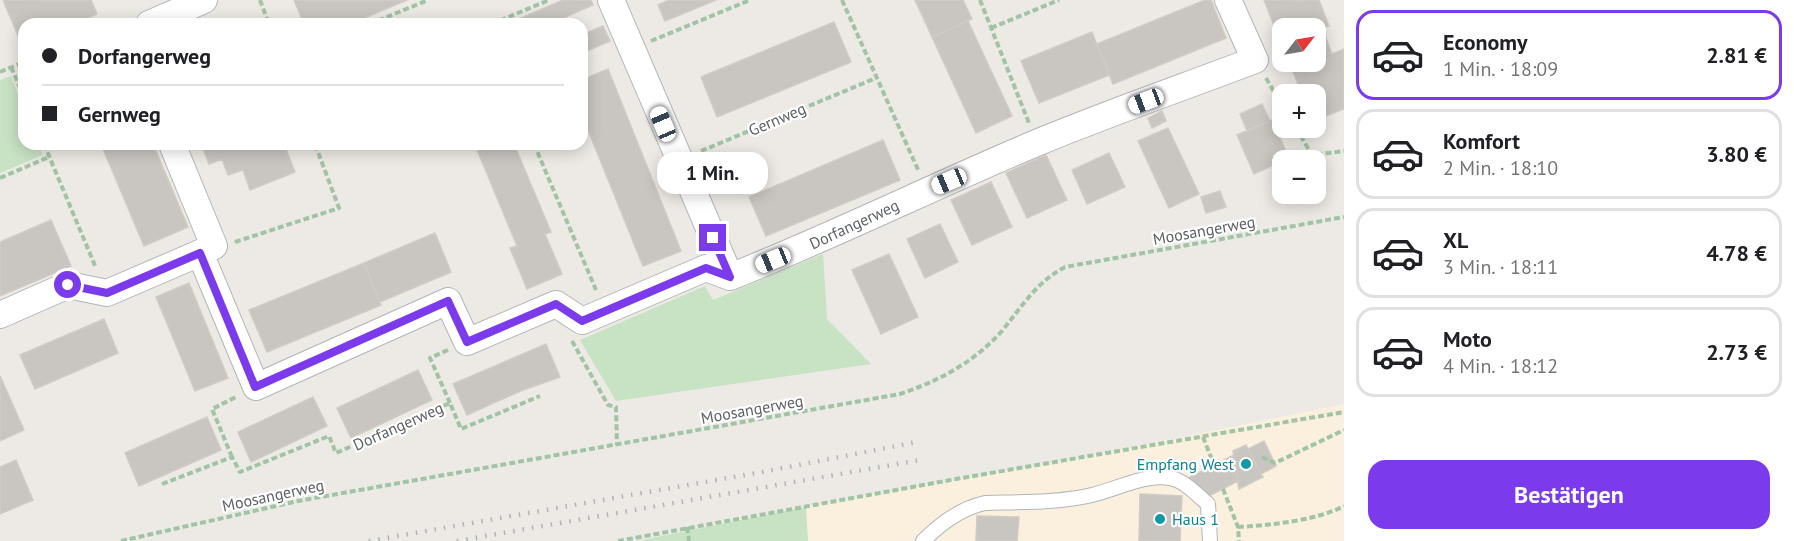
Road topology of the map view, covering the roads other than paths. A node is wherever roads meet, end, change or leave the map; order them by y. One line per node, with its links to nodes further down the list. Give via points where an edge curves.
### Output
1 (204, 0): 4 (street)
2 (611, 0): 7 (street)
3 (1228, 0): 7 (street, Dorfangerweg, via 1255,60 1037,143 795,252)
4 (163, 18)
5 (174, 150): 6 (street, via 214,246)
6 (200, 253): 7 (street, via 255,387 448,301 467,342 556,304 582,321 706,268); 8 (street, via 107,293 68,285)
7 (730, 277)
8 (0, 315)
9 (923, 541): 10 (lane, via 942,524 985,503 1076,498 1163,477 1180,482 1208,504)
10 (1210, 541)

